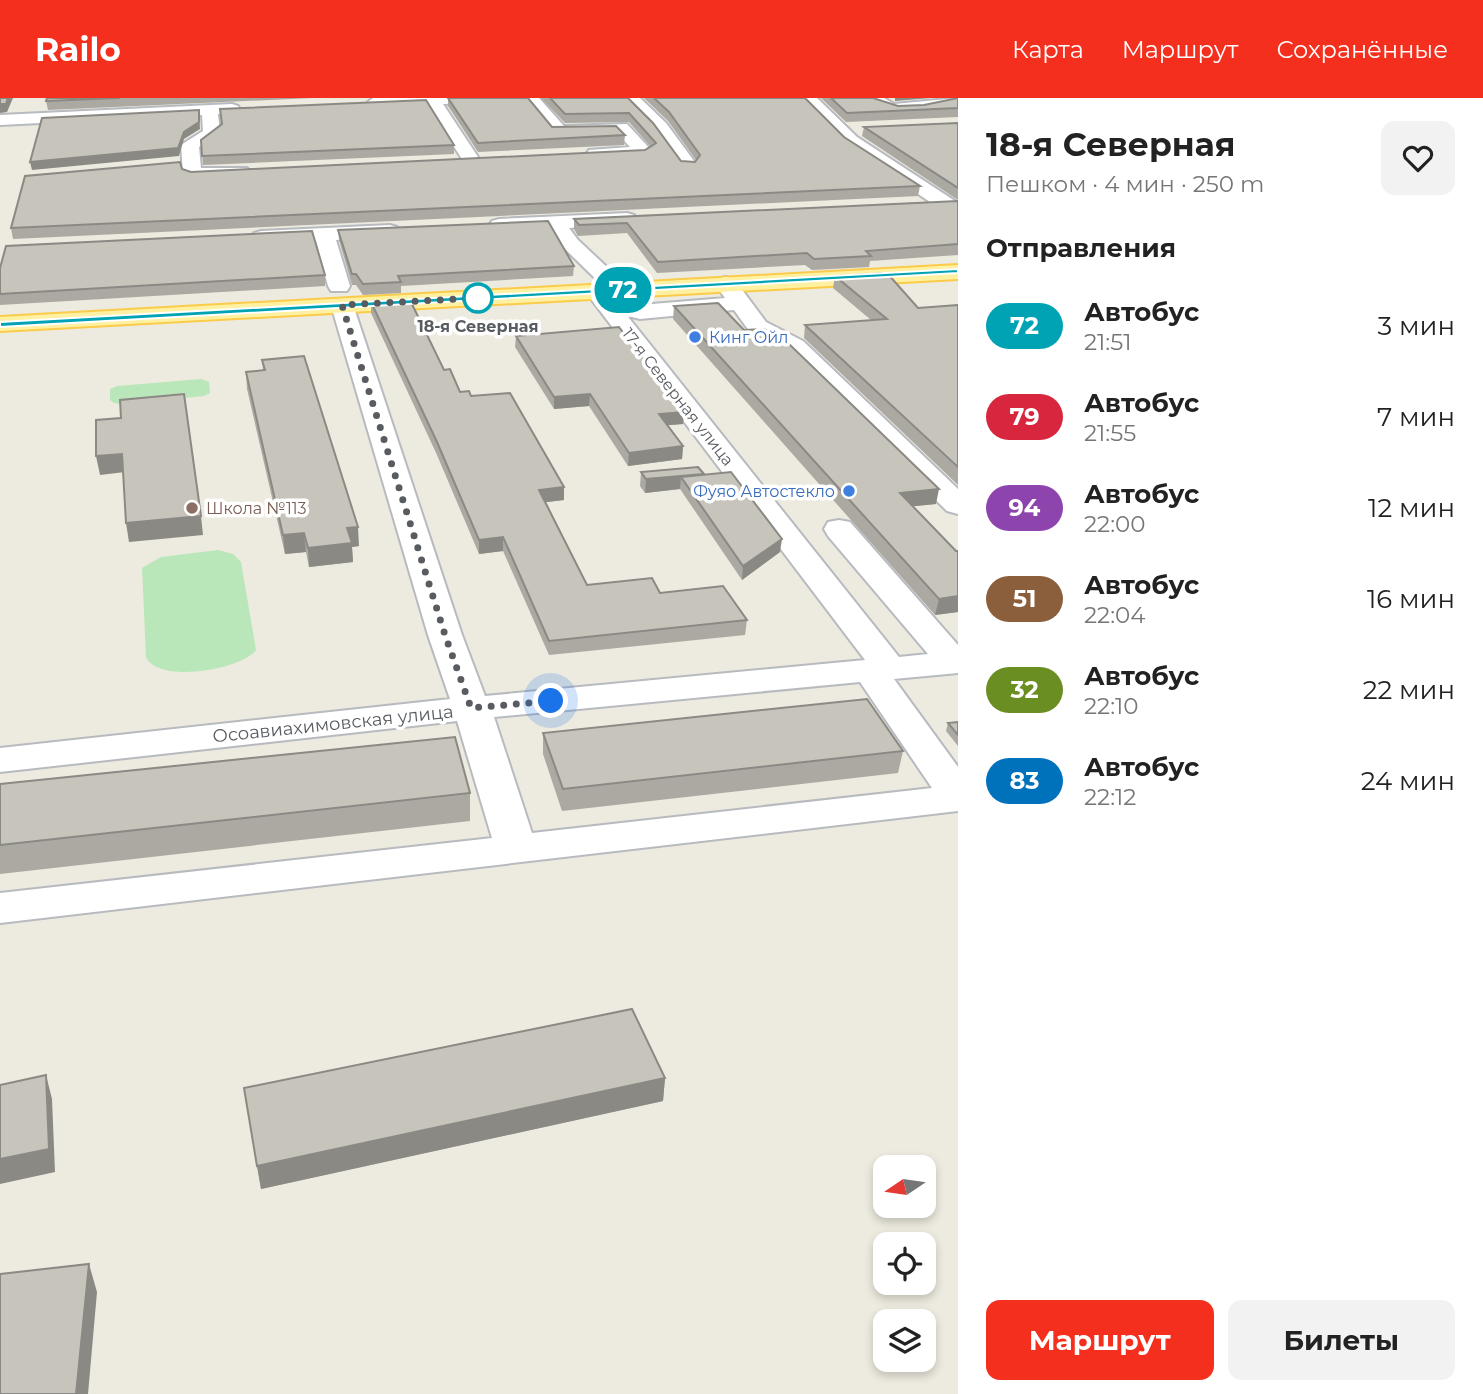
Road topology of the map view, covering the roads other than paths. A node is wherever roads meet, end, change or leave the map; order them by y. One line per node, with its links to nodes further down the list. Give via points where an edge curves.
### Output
1 (471, 98): 7 (street)
2 (531, 98): 14 (street, via 560,131 621,128 645,152)
3 (631, 98): 18 (street)
4 (807, 98): 13 (street, via 834,119)
5 (873, 98): 6 (street, via 891,109)
6 (958, 98)
7 (433, 100): 8 (street); 15 (street, via 478,160)
8 (354, 103)
9 (249, 108): 10 (street)
10 (209, 110): 11 (street); 16 (street, via 212,133 190,145)
11 (0, 120)
12 (865, 129): 13 (street)
13 (839, 130): 21 (street)
14 (578, 155)
15 (445, 162)
16 (191, 163): 17 (street); 19 (street, via 192,174)
17 (167, 165)
18 (688, 165)
19 (258, 171)
20 (917, 204): 21 (street)
21 (951, 207)
22 (652, 218): 23 (street)
23 (555, 222): 24 (street); 29 (street)
24 (473, 227)
25 (405, 230): 26 (street)
26 (324, 234): 27 (street); 31 (street)
27 (243, 237)
28 (958, 272): 30 (main road)
29 (609, 291): 30 (main road); 31 (main road); 32 (street); 38 (street, 17-я Северная улица, via 718,467)
30 (734, 294): 32 (street); 35 (street, via 758,327 794,346)
31 (340, 295): 33 (main road); 39 (street)
32 (640, 312): 34 (street)
33 (0, 324)
34 (655, 330)
35 (958, 505)
36 (839, 529): 37 (street)
37 (956, 662): 38 (street, Осоавиахимовская улица)
38 (880, 670): 39 (street, Осоавиахимовская улица); 41 (street, 17-я Северная улица)
39 (471, 708): 40 (street, Осоавиахимовская улица); 42 (street)
40 (0, 760)
41 (958, 797): 42 (street)
42 (516, 848): 43 (street)
43 (0, 908)

